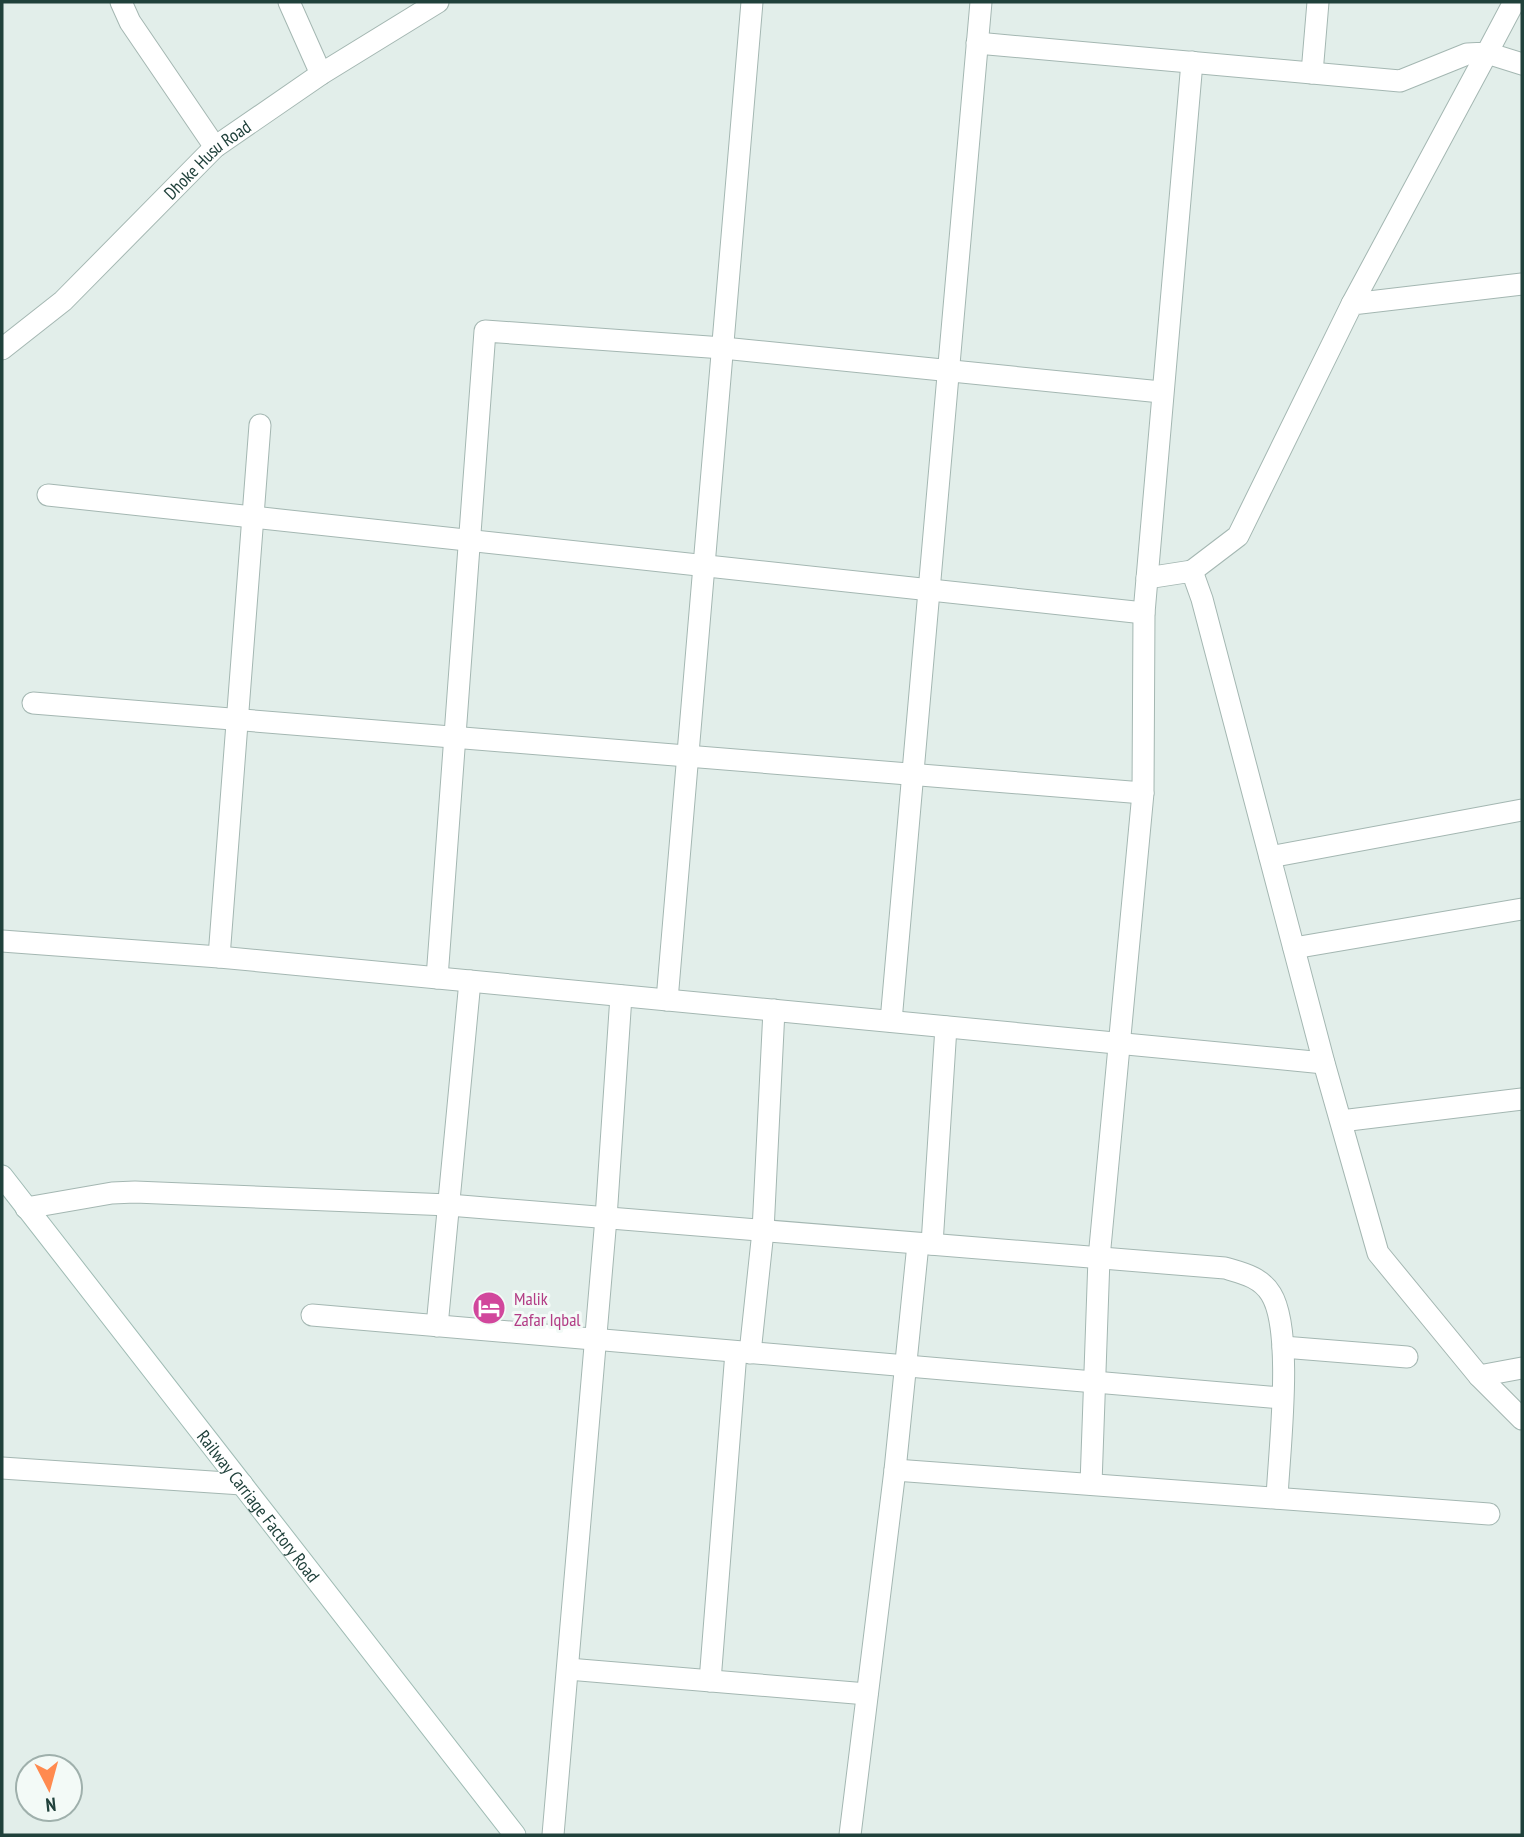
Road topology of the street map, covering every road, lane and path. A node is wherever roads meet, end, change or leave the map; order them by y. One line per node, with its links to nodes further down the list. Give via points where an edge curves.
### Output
1 (121, 2): 14 (street)
2 (289, 2): 13 (street)
3 (438, 2): 13 (street, Dhoke Husu Road)
4 (752, 2): 17 (street)
5 (981, 2): 8 (street)
6 (1318, 2): 12 (street)
7 (1514, 2): 9 (street)
8 (977, 43): 10 (street); 19 (street)
9 (1487, 53): 11 (street); 12 (street, via 1467,54 1400,81); 16 (street)
10 (1192, 62): 12 (street); 20 (street)
11 (1522, 64)
12 (1312, 73)
13 (321, 74): 14 (street, Dhoke Husu Road)
14 (215, 147): 18 (street, Dhoke Husu Road, via 62,301)
15 (1522, 284): 16 (street)
16 (1352, 304): 26 (street, via 1238,536)
17 (723, 348): 19 (street); 24 (street, via 485,331); 25 (street)
18 (2, 349)
19 (951, 371): 20 (street); 28 (street)
20 (1161, 393): 27 (street)
21 (260, 425): 23 (street)
22 (48, 495): 23 (street)
23 (253, 517): 24 (street); 31 (street)
24 (470, 541): 25 (street); 32 (street)
25 (704, 566): 28 (street); 33 (street)
26 (1192, 571): 27 (street); 37 (street)
27 (1147, 578): 29 (street)
28 (931, 590): 29 (street); 34 (street)
29 (1144, 613): 35 (street)
30 (33, 703): 31 (street)
31 (237, 720): 32 (street); 41 (street)
32 (455, 737): 33 (street); 42 (street)
33 (688, 756): 34 (street); 45 (street)
34 (913, 774): 35 (street); 47 (street)
35 (1143, 793): 49 (street)
36 (1522, 810): 37 (street)
37 (1270, 858): 40 (street)
38 (1522, 909): 40 (street)
39 (2, 941): 41 (street)
40 (1294, 948): 50 (street)
41 (219, 957): 42 (street)
42 (437, 978): 43 (street)
43 (470, 981): 44 (street); 54 (street)
44 (621, 996): 45 (street); 56 (street)
45 (667, 1000): 46 (street)
46 (774, 1010): 47 (street); 57 (street)
47 (891, 1021): 48 (street)
48 (946, 1027): 49 (street); 58 (street)
49 (1119, 1043): 50 (street); 59 (street)
50 (1324, 1063): 52 (street)
51 (1522, 1099): 52 (street)
52 (1341, 1122): 68 (street, via 1378,1253)
53 (4, 1181): 55 (street, Railway Carriage Factory Road)
54 (449, 1205): 55 (street, via 135,1192); 56 (street); 61 (street)
55 (26, 1208): 74 (street, Railway Carriage Factory Road)
56 (607, 1218): 57 (street); 62 (street)
57 (763, 1231): 58 (street); 64 (street)
58 (925, 1244): 59 (street); 66 (street)
59 (1099, 1258): 63 (street, via 1225,1268 1251,1276 1270,1292 1280,1317); 69 (street)
60 (312, 1315): 61 (street)
61 (437, 1326): 62 (street)
62 (596, 1339): 64 (street); 78 (street)
63 (1283, 1347): 65 (street); 70 (street)
64 (743, 1352): 66 (street); 79 (street)
65 (1407, 1357)
66 (906, 1366): 69 (street); 73 (street)
67 (1522, 1368): 68 (street)
68 (1479, 1376): 71 (street)
69 (1095, 1383): 70 (street); 75 (street)
70 (1281, 1398): 76 (street)
71 (1522, 1419)
72 (2, 1468): 74 (street)
73 (895, 1470): 75 (street); 80 (street)
74 (242, 1484): 81 (street, Railway Carriage Factory Road)
75 (1091, 1484): 76 (street)
76 (1277, 1498): 77 (street)
77 (1489, 1514)
78 (568, 1669): 79 (street); 82 (street)
79 (710, 1681): 80 (street)
80 (867, 1694): 83 (street)
81 (514, 1835)
82 (553, 1835)
83 (850, 1835)

